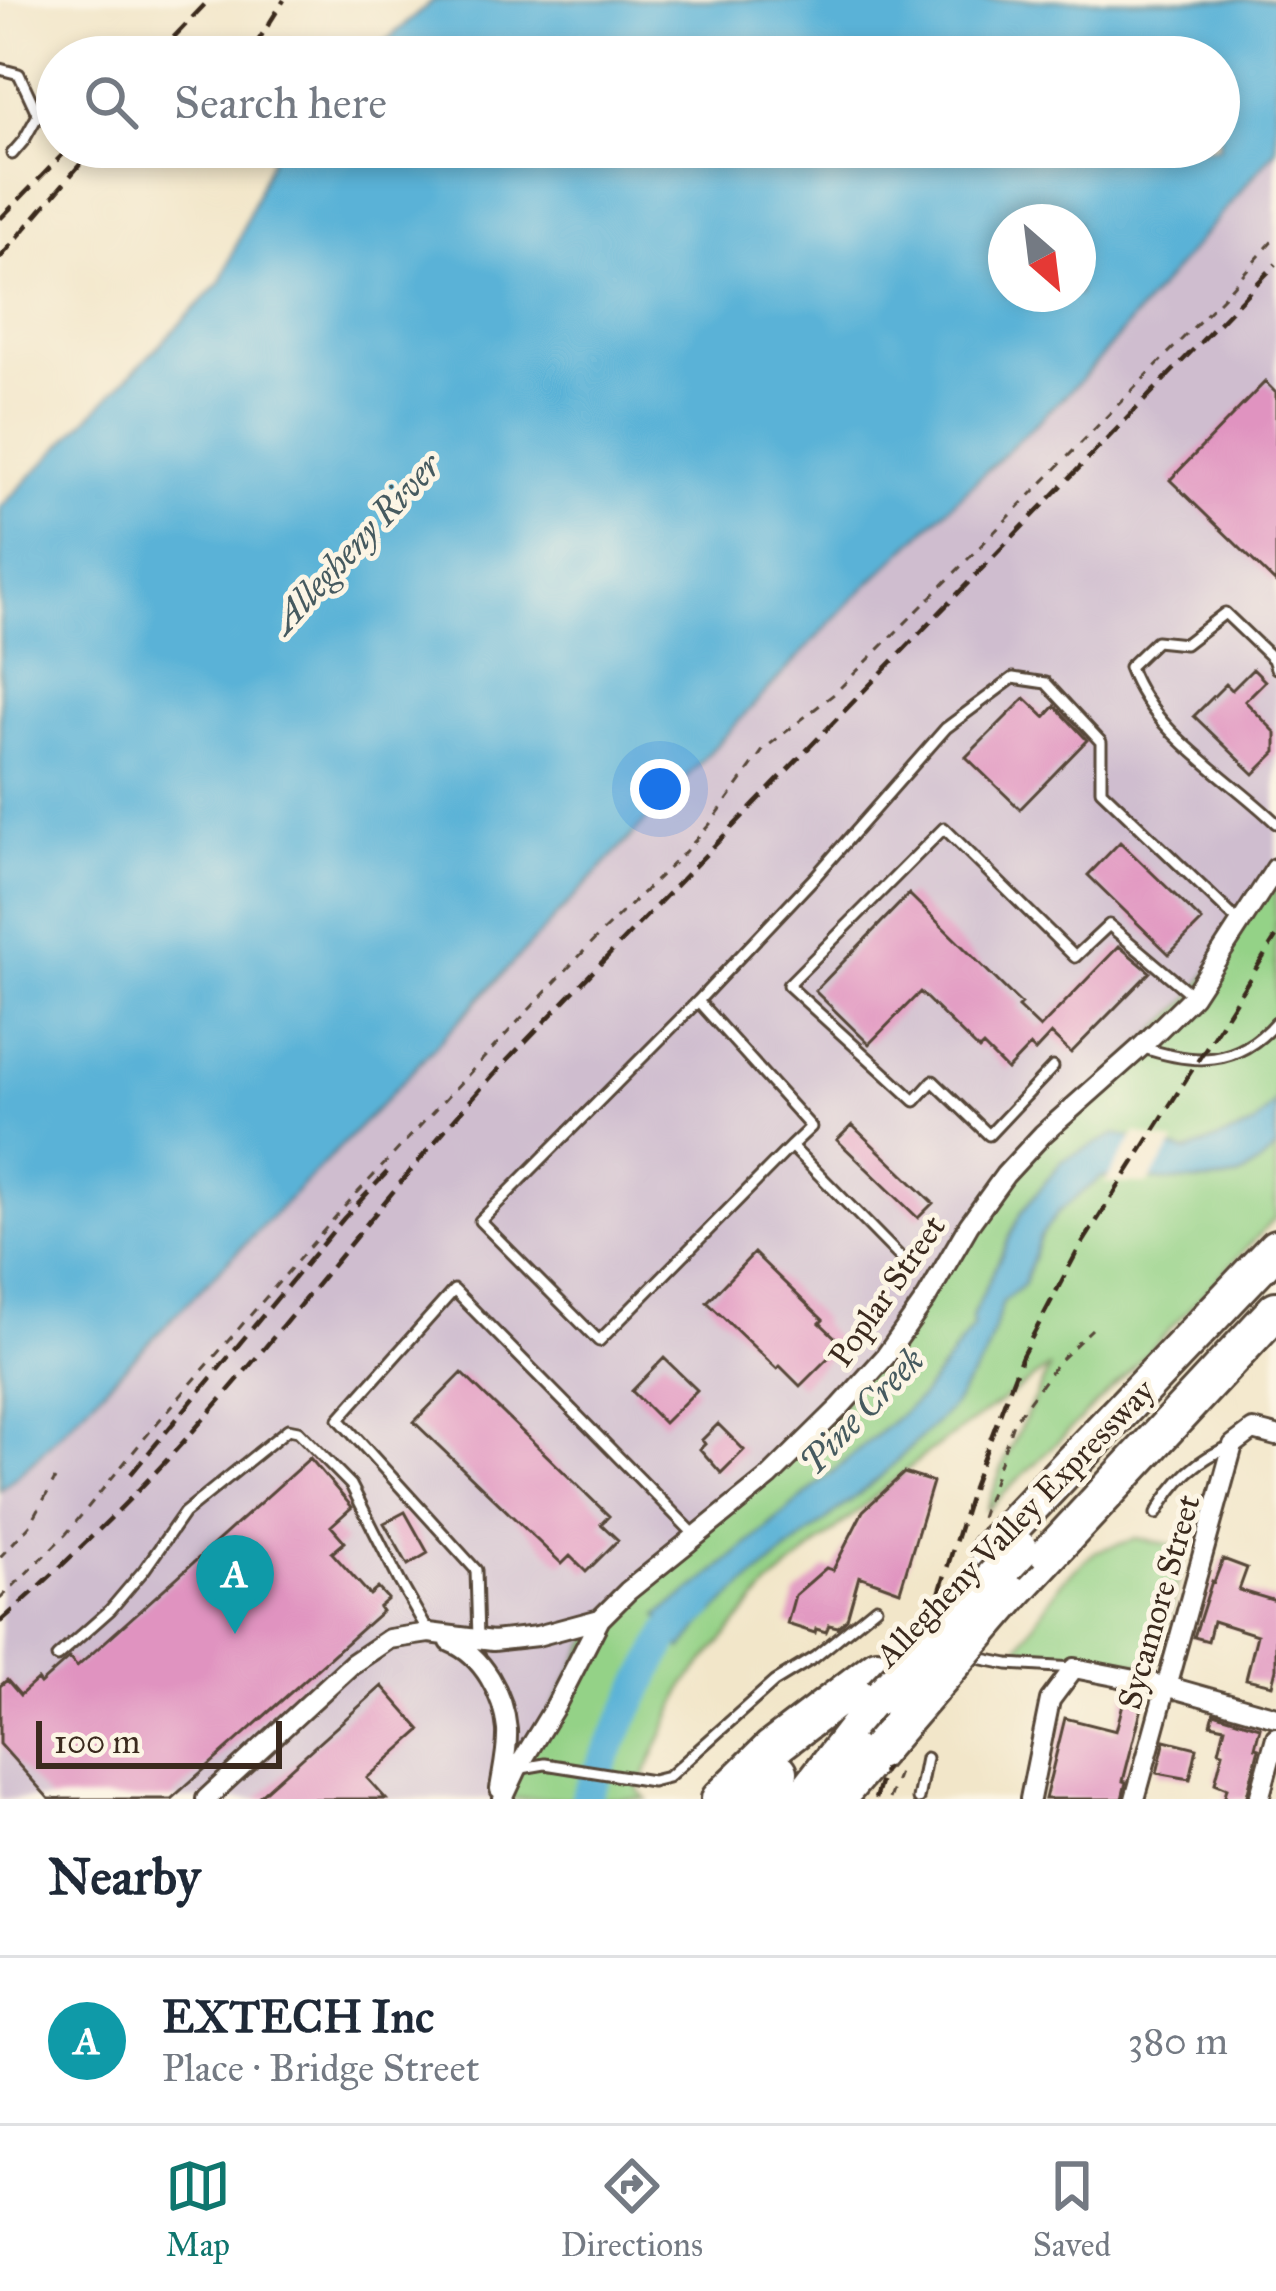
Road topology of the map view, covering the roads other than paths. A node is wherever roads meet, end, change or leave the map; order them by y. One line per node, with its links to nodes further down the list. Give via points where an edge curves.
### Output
1 (0, 69): 2 (lane, via 19,74)
2 (36, 111)
3 (36, 119): 4 (lane)
4 (12, 154)
5 (1276, 668): 6 (lane, via 1225,613 1185,644 1156,641 1129,667 1138,692 1178,740)
6 (1276, 823)
7 (1276, 868): 8 (street, Poplar Street)
8 (1240, 923): 9 (street, Poplar Street); 10 (lane, via 1101,790 1101,742 1046,683 1013,678 946,728)
9 (1193, 996): 12 (street, Poplar Street); 13 (lane, via 1109,925 1075,957 944,828 788,985 915,1101 933,1081 989,1135)
10 (698, 1001): 14 (lane, via 811,1126); 14 (lane, via 480,1221 599,1341)
11 (1276, 1022): 12 (lane, via 1227,1058)
12 (1141, 1048): 22 (street, Poplar Street, via 1005,1175 885,1357 840,1408)
13 (1053, 1067)
14 (791, 1146): 16 (lane)
15 (1276, 1248): 30 (highway, Allegheny Valley Expressway, via 1026,1512)
16 (904, 1261)
17 (1276, 1282): 30 (highway, Allegheny Valley Expressway, bridge, via 1020,1550)
18 (1276, 1310): 37 (highway, bridge, via 1012,1594)
19 (1276, 1436): 20 (street, via 1253,1430)
20 (1233, 1445): 21 (lane, via 1185,1472); 31 (street, Sycamore Street)
21 (1156, 1514)
22 (697, 1537): 24 (street, Poplar Street); 26 (lane, via 454,1290 339,1420 476,1570)
23 (876, 1607): 35 (lane, via 774,1682 668,1777 545,1763)
24 (600, 1619): 26 (street, via 537,1636); 35 (street, Poplar Street)
25 (429, 1633): 26 (street); 28 (lane, via 351,1485 288,1429 184,1513 110,1610); 38 (street, via 389,1639 352,1664); 39 (street, via 466,1648 500,1696 507,1731)
26 (478, 1640)
27 (938, 1651): 29 (lane)
28 (57, 1657)
29 (1074, 1669): 31 (street); 42 (street, via 1050,1700)
30 (880, 1682): 36 (highway, Allegheny Valley Expressway); 40 (highway, via 772,1749)
31 (1166, 1686): 32 (street); 43 (street, Sycamore Street)
32 (1276, 1718)
33 (1276, 1737): 44 (street)
34 (926, 1758): 41 (lane)
35 (517, 1769): 39 (street, Poplar Street)
36 (775, 1792)
37 (848, 1796)
38 (206, 1799)
39 (501, 1799)
40 (720, 1799)
41 (918, 1799)
42 (1030, 1799)
43 (1135, 1799)
44 (1258, 1799)

